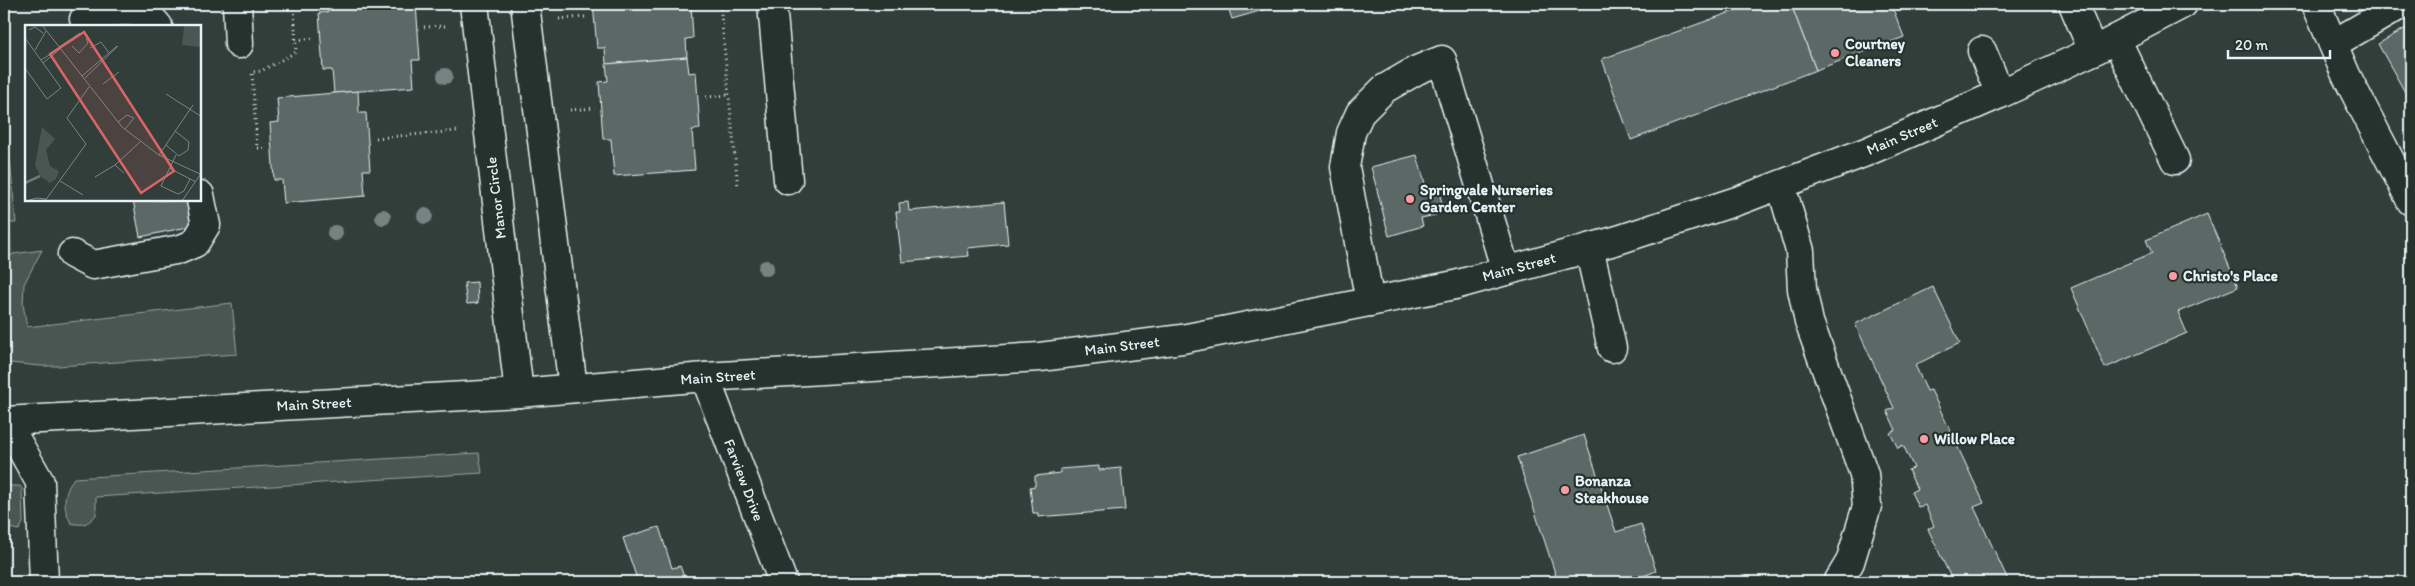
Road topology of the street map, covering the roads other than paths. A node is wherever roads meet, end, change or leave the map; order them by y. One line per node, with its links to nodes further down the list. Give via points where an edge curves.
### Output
1 (237, 4): 11 (main road)
2 (474, 4): 28 (main road, Manor Circle)
3 (525, 4): 27 (main road)
4 (772, 4): 17 (main road)
5 (2073, 4): 13 (main road)
6 (2183, 4): 13 (main road, Main Street)
7 (2316, 4): 12 (main road)
8 (2402, 4): 12 (main road)
9 (84, 19): 10 (main road, via 135,10)
10 (157, 25)
11 (239, 44)
12 (2333, 44): 20 (main road)
13 (2104, 45): 15 (main road, Main Street); 16 (main road)
14 (1982, 51): 15 (main road)
15 (2000, 94): 18 (main road, Main Street, via 1866,152)
16 (2175, 160)
17 (788, 180)
18 (1781, 184): 21 (main road, Main Street); 32 (main road, via 1800,252 1802,289 1809,322 1864,474 1867,506 1850,562)
19 (201, 200): 22 (main road, via 206,226 195,243 181,249 93,264)
20 (2411, 201)
21 (1589, 248): 23 (main road, Main Street); 25 (main road)
22 (72, 254)
23 (1506, 271): 24 (main road, Main Street); 24 (main road, via 1442,60 1384,89 1360,113 1351,133 1345,167)
24 (1370, 302): 26 (main road, Main Street, via 1182,339 1040,356)
25 (1612, 348)
26 (705, 377): 27 (main road, Main Street); 31 (main road, Farview Drive)
27 (573, 388): 28 (main road, Main Street)
28 (519, 393): 29 (main road, Main Street)
29 (4, 421): 30 (main road, via 40,482)
30 (44, 582)
31 (783, 582)
32 (1838, 582)

